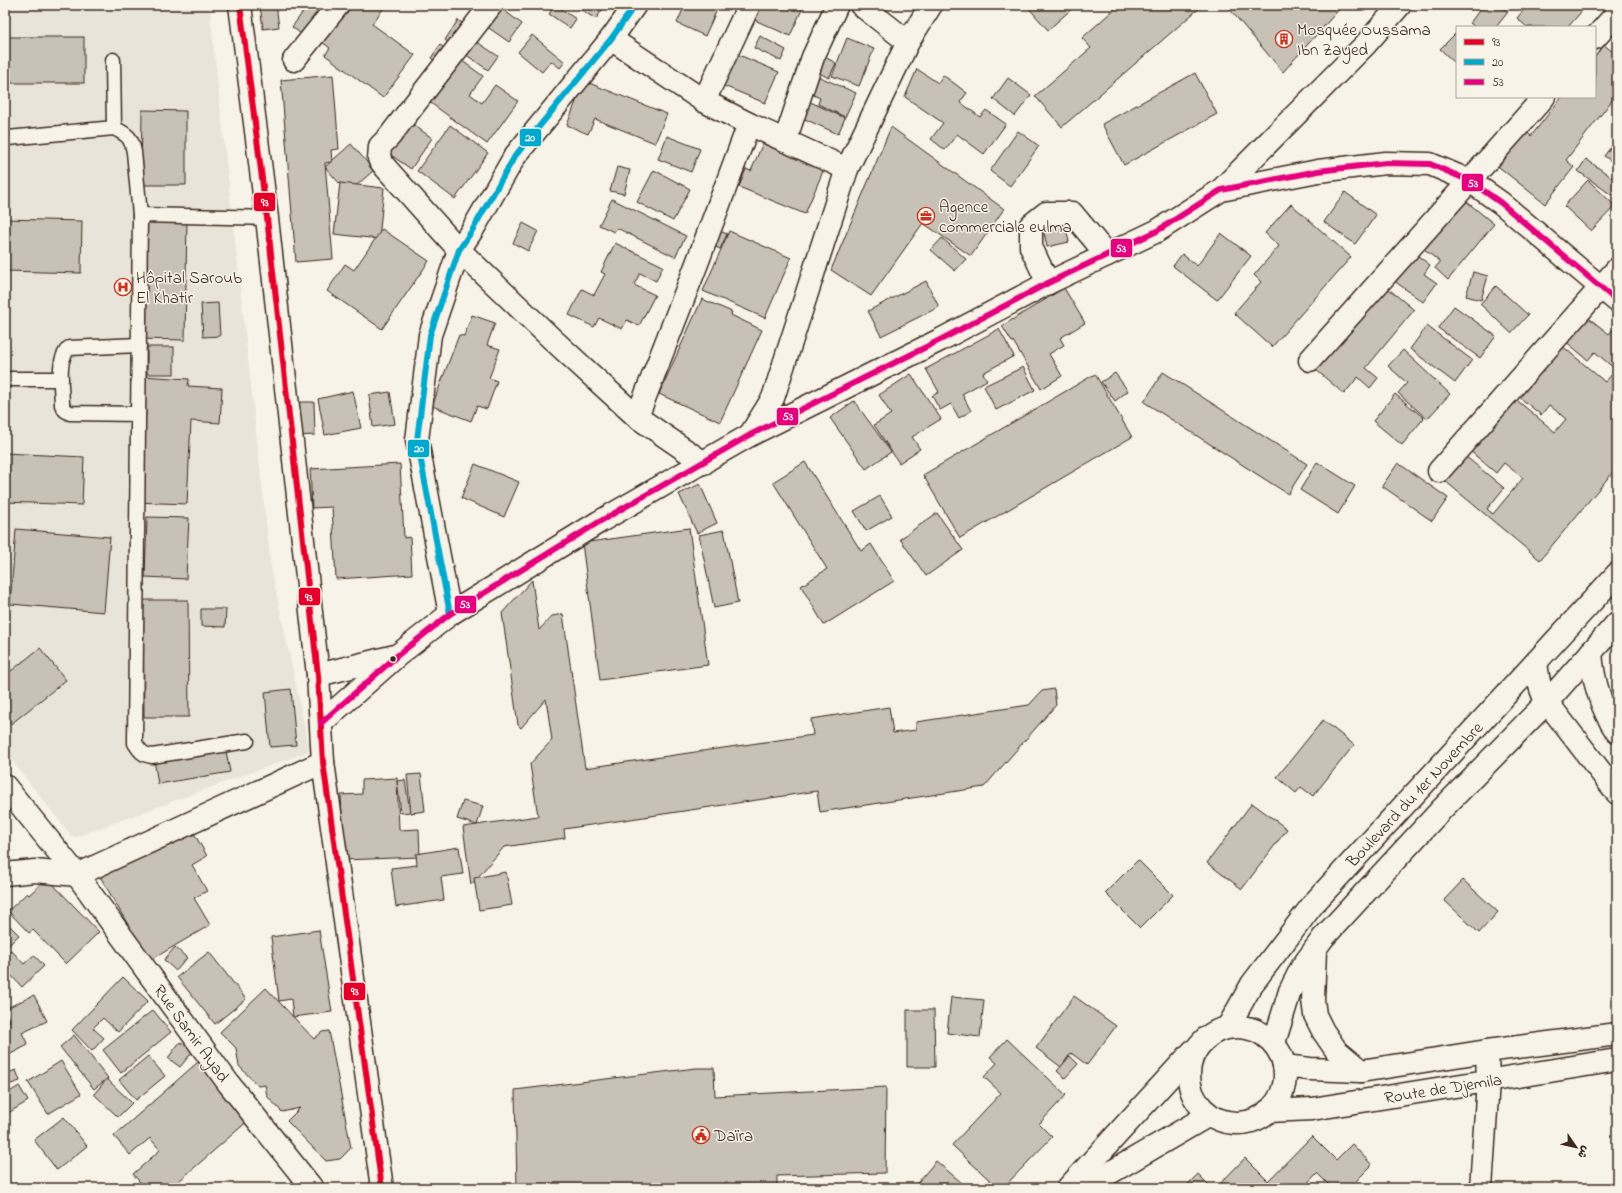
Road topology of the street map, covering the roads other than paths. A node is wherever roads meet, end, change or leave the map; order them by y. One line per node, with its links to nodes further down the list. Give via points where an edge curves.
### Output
1 (240, 5): 26 (street)
2 (338, 5): 15 (street)
3 (491, 5): 27 (street, via 380,146 379,159 385,167)
4 (635, 5): 12 (street)
5 (749, 5): 17 (street)
6 (837, 5): 21 (street, via 813,57)
7 (861, 5): 13 (street)
8 (931, 5): 13 (street)
9 (1400, 5): 24 (street, via 1365,45)
10 (1617, 13): 11 (street)
11 (1596, 37)
12 (611, 39): 17 (street); 27 (street, via 515,156)
13 (908, 42): 22 (street)
14 (113, 60): 19 (lane)
15 (294, 60)
16 (1543, 98): 23 (street)
17 (704, 101): 18 (street)
18 (749, 124): 21 (street); 37 (street)
19 (114, 128): 20 (lane); 25 (lane, via 126,134 132,142)
20 (8, 138)
21 (785, 141): 22 (street)
22 (847, 170): 38 (street, via 773,398)
23 (1470, 181): 24 (street, via 1430,164 1386,163 1318,172); 31 (street, via 1501,203); 33 (street)
24 (1221, 190): 28 (street, via 1157,231)
25 (140, 215): 26 (lane); 32 (lane)
26 (267, 218): 47 (street)
27 (459, 250): 37 (street); 42 (street, via 430,335 417,440)
28 (1107, 255): 30 (street); 30 (street, via 1072,213 1046,213 1031,225 1031,247)
29 (1617, 269): 31 (street)
30 (1048, 283): 38 (street)
31 (1609, 295): 40 (street)
32 (139, 345): 35 (lane, via 69,348 60,360); 36 (lane)
33 (1310, 360)
34 (5, 379): 35 (lane)
35 (61, 379): 36 (lane, via 62,405 70,413)
36 (138, 414): 51 (lane, via 135,743 145,755 152,756)
37 (638, 417): 39 (street)
38 (750, 435): 39 (street)
39 (704, 463): 42 (street, via 599,522)
40 (1439, 471)
41 (1617, 574): 46 (street, Boulevard du 1er Novembre)
42 (450, 614): 45 (street)
43 (1617, 623): 44 (street, Boulevard du 1er Novembre)
44 (1591, 652): 48 (street, Boulevard du 1er Novembre); 50 (street, via 1597,691)
45 (398, 655): 47 (street); 49 (street)
46 (1536, 662): 48 (street, via 1540,686); 54 (street, Boulevard du 1er Novembre)
47 (318, 675): 49 (street)
48 (1547, 702): 55 (street); 56 (street, Boulevard du 1er Novembre)
49 (321, 723): 52 (street)
50 (1617, 732)
51 (247, 741)
52 (323, 762): 58 (street); 73 (street)
53 (5, 786): 58 (street, Rue Samir Ayad)
54 (1419, 789): 56 (street); 60 (street, Boulevard du 1er Novembre, via 1314,903 1252,984)
55 (1617, 793)
56 (1442, 809): 59 (street, Boulevard du 1er Novembre, via 1323,938)
57 (5, 874): 58 (street, via 35,871)
58 (76, 875): 72 (street, Rue Samir Ayad, via 229,1084)
59 (1315, 950): 62 (street, Boulevard du 1er Novembre, via 1302,967 1290,990); 67 (street, via 1315,1015 1336,1050)
60 (1228, 1027): 62 (street, via 1253,1029); 63 (street, via 1205,1038)
61 (1617, 1034): 64 (street, Route de Djemila)
62 (1274, 1043): 66 (street)
63 (1197, 1048): 70 (street, via 1188,1071 1189,1084 1193,1096); 74 (street)
64 (1487, 1050): 67 (street, Route de Djemila); 68 (street)
65 (1617, 1060): 68 (street, Route de Djemila)
66 (1284, 1066): 67 (street, Route de Djemila); 69 (street, via 1283,1091)
67 (1361, 1071)
68 (1488, 1081): 69 (street, Route de Djemila, via 1312,1109); 71 (street)
69 (1268, 1111): 70 (street, via 1258,1118 1233,1123)
70 (1209, 1115): 75 (street)
71 (1478, 1184)
72 (312, 1188)
73 (382, 1188)
74 (1068, 1188)
75 (1084, 1188)

